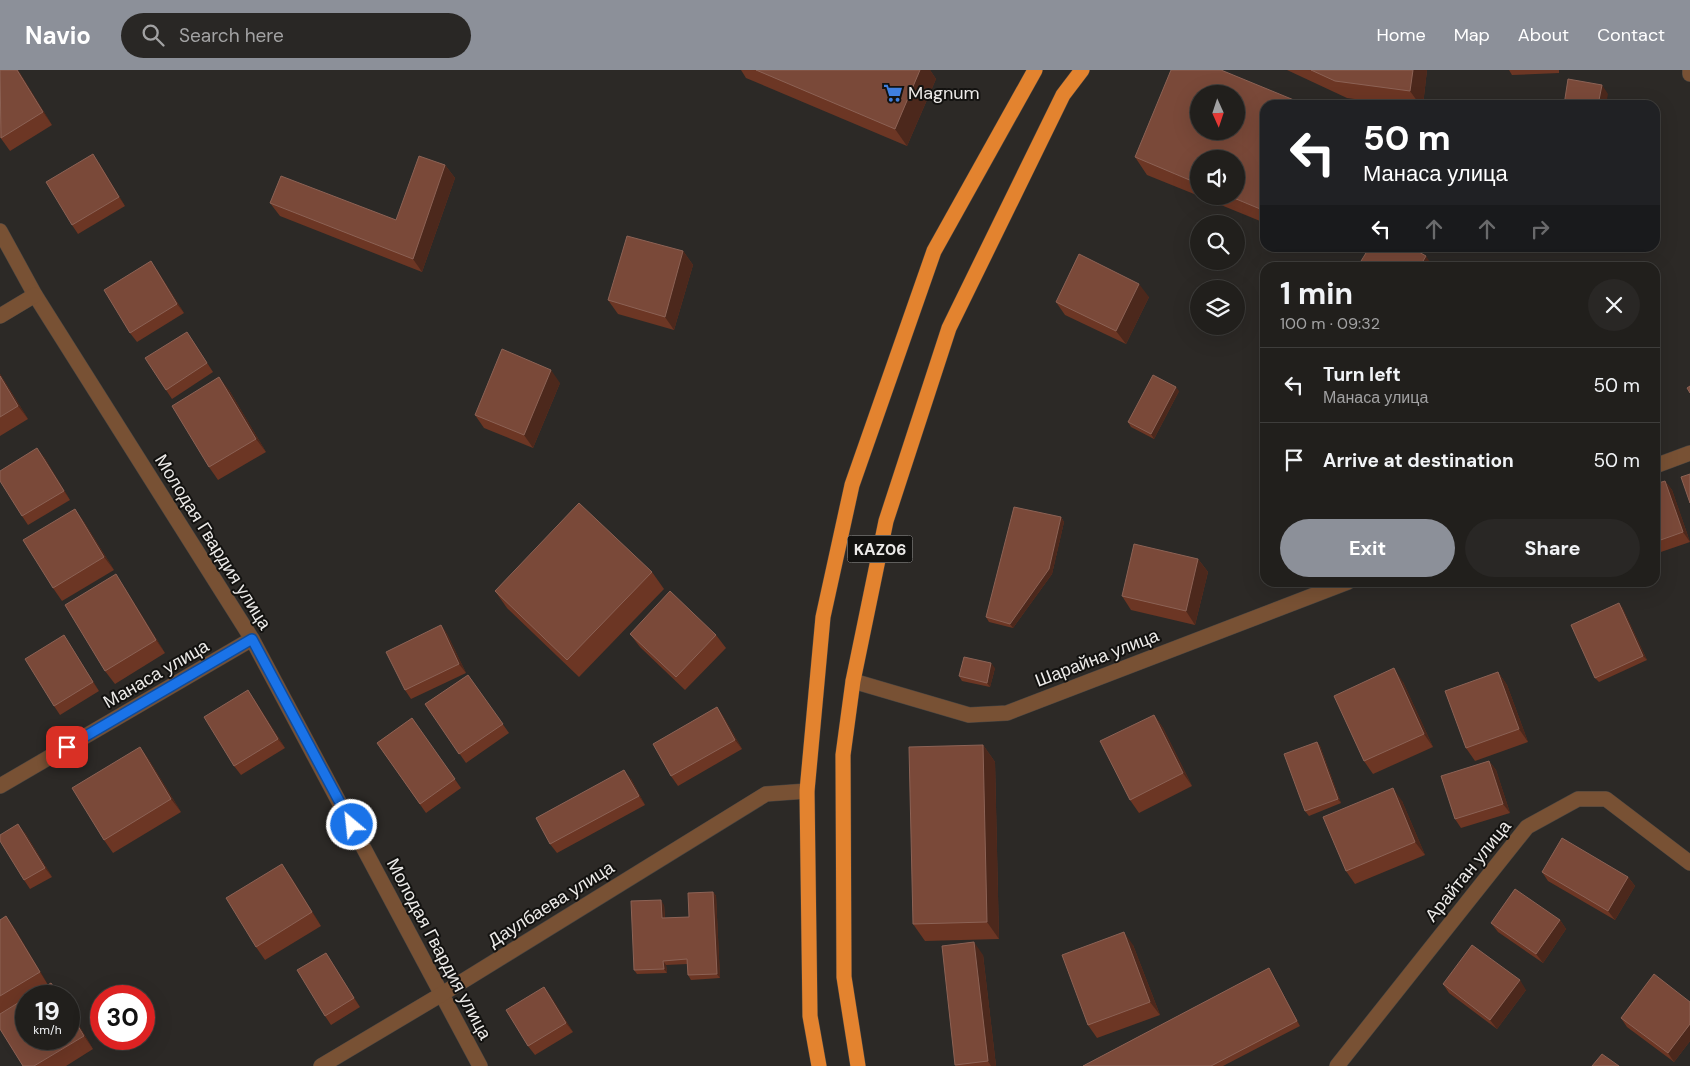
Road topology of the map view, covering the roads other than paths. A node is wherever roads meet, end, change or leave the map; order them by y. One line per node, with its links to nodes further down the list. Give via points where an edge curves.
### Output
1 (1082, 70): 12 (highway, KАZ06, via 1063,95 949,328 886,521)
2 (1690, 70): 4 (street)
3 (1031, 72): 14 (highway, KАZ06, via 934,251 852,484 823,617)
4 (1690, 74)
5 (0, 231): 6 (street, Молодая Гвардия улица)
6 (36, 295): 7 (street); 11 (street, Молодая Гвардия улица)
7 (0, 316)
8 (1690, 452): 9 (street)
9 (1660, 464)
10 (1335, 587): 12 (street, Шарайна улица, via 1007,713 969,714)
11 (252, 639): 13 (street, Манаса улица); 16 (street, Молодая Гвардия улица)
12 (853, 681): 20 (highway, KАZ06, via 843,755 844,968)
13 (0, 786)
14 (807, 791): 16 (street, Даулбаева улица, via 766,794); 19 (highway, KАZ06, via 810,1016)
15 (1690, 863): 21 (street, Арайтан улица, via 1606,799 1578,799 1527,827)
16 (442, 994): 17 (street, Даулбаева улица); 18 (street, Молодая Гвардия улица)
17 (321, 1066)
18 (480, 1066)
19 (819, 1066)
20 (858, 1066)
21 (1336, 1066)

